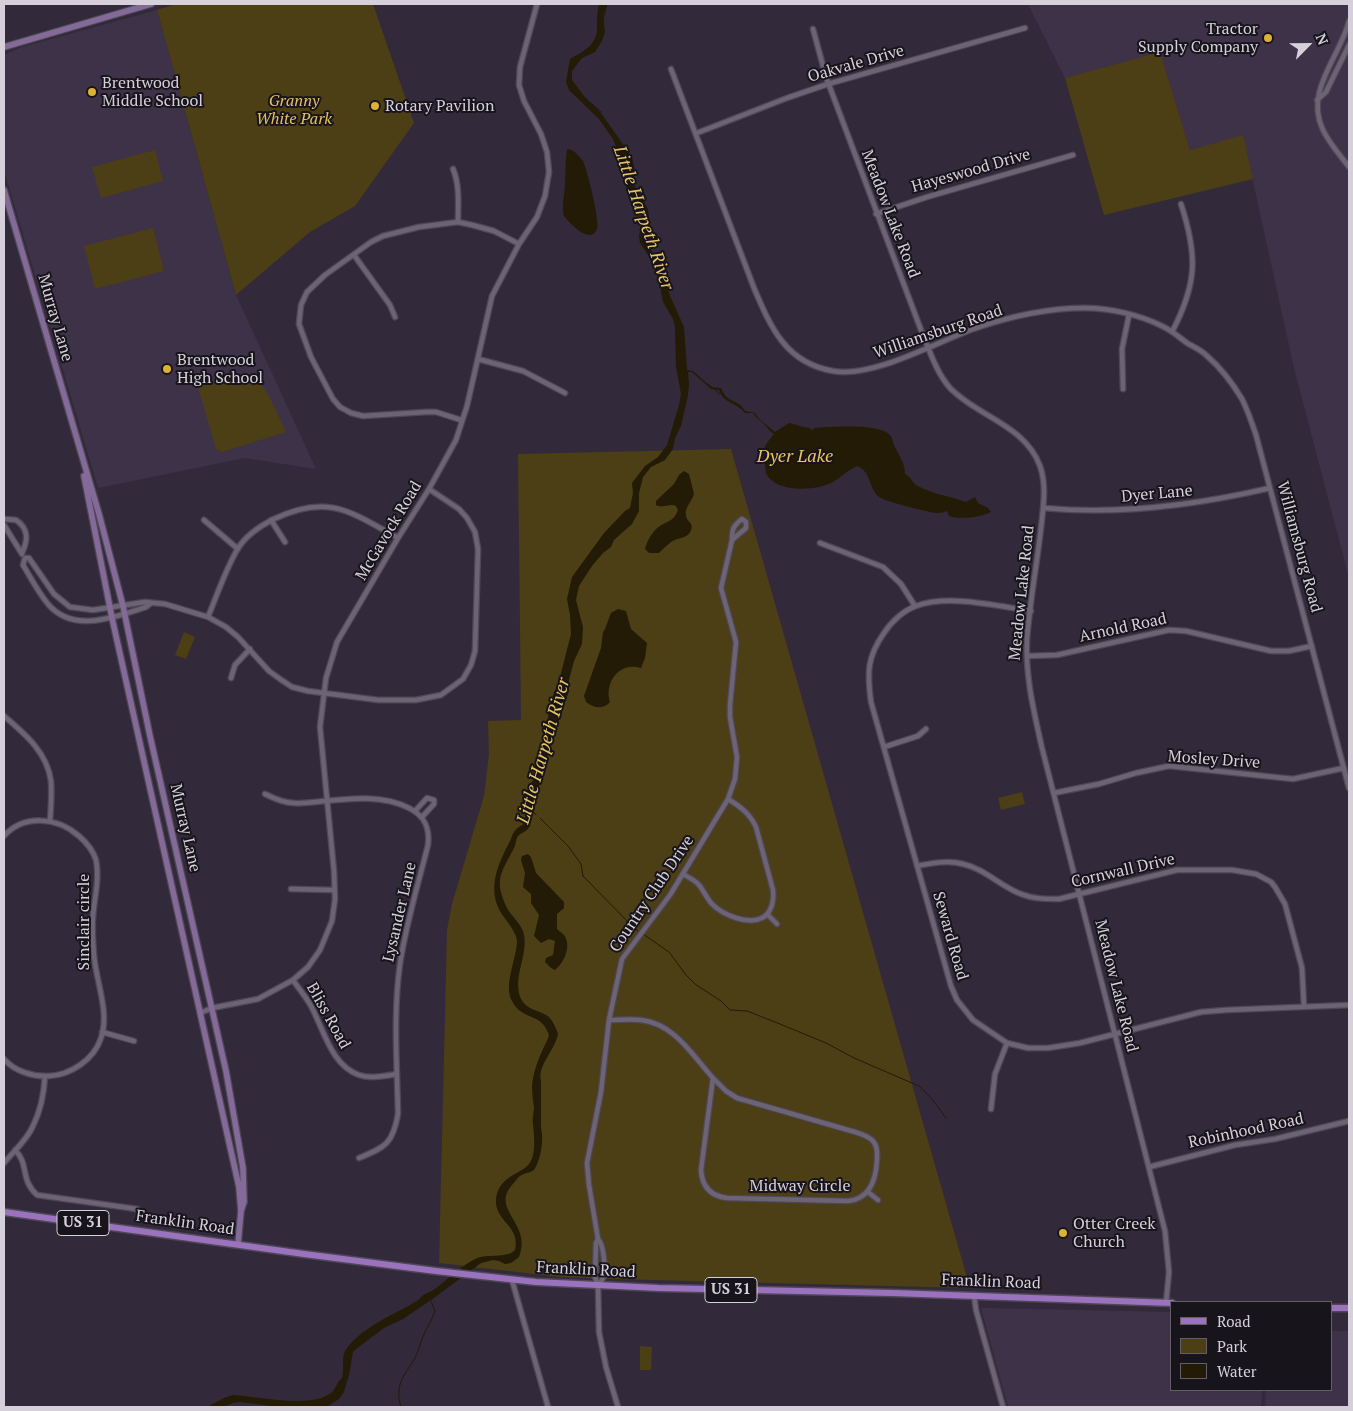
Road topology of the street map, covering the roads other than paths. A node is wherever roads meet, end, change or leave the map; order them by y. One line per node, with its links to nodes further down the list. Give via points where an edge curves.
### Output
1 (151, 4): 7 (main road)
2 (537, 4): 21 (street, McGavock Road, via 520,67 519,85 541,134 549,172 537,216)
3 (1349, 21): 8 (street)
4 (813, 28): 11 (street, Meadow Lake Road)
5 (1026, 28): 11 (street, Oakvale Drive)
6 (1349, 45): 9 (street)
7 (4, 47)
8 (1337, 52): 9 (street); 12 (street)
9 (1347, 57): 12 (street, via 1326,92)
10 (671, 69): 13 (street, Williamsburg Road)
11 (828, 84): 13 (street, Oakvale Drive); 19 (street, Meadow Lake Road)
12 (1317, 100): 16 (street, via 1321,127)
13 (696, 133): 26 (street, Williamsburg Road, via 770,324 798,358 834,372 857,372)
14 (1073, 155): 19 (street, Hayeswood Drive)
15 (453, 168): 20 (street, via 458,190)
16 (1349, 168)
17 (4, 190): 31 (main road, Murray Lane)
18 (1181, 204): 25 (street, via 1193,256 1192,278 1182,314)
19 (876, 214): 26 (street, Meadow Lake Road)
20 (458, 222): 21 (street, via 483,226); 22 (street, via 383,236)
21 (519, 244): 27 (street, McGavock Road, via 492,296)
22 (354, 255): 24 (street, via 390,305); 30 (street, via 307,292 299,314 299,324 311,357 333,399 340,407 363,416 436,412)
23 (1129, 314): 25 (street, Williamsburg Road); 26 (street, Williamsburg Road, via 1086,308 1053,310 974,329); 28 (street, via 1122,349)
24 (394, 317)
25 (1172, 332): 32 (street, Williamsburg Road, via 1206,355 1241,397 1256,434)
26 (928, 347): 34 (street, Meadow Lake Road, via 948,386 975,408 1017,434 1030,449 1044,482)
27 (478, 358): 29 (street, via 523,371); 30 (street, McGavock Road)
28 (1123, 389)
29 (565, 393)
30 (461, 420): 33 (street, McGavock Road, via 456,440)
31 (80, 454): 46 (main road, Murray Lane); 48 (main road, Murray Lane)
32 (1270, 488): 34 (street, Dyer Lane, via 1203,502 1103,511); 53 (street, Williamsburg Road)
33 (429, 489): 39 (street, McGavock Road); 57 (street, via 459,509 475,532 478,549 477,624 471,665 463,679 451,689 427,698 378,700)
34 (1044, 508): 49 (street, Meadow Lake Road)
35 (4, 519): 44 (street, via 16,520 25,530 27,539)
36 (204, 520): 43 (street)
37 (272, 520): 39 (street, via 291,511 325,506 353,513); 41 (street); 43 (street, via 261,526)
38 (4, 525): 44 (street)
39 (398, 538): 57 (street, McGavock Road, via 337,642)
40 (732, 540): 65 (street, Country Club Drive, via 721,588 736,642 730,717 737,764)
41 (285, 542)
42 (820, 543): 47 (street, via 883,567 901,584)
43 (238, 549): 51 (street)
44 (23, 555): 48 (street, via 29,558 54,594 70,607); 52 (street, via 23,564 55,612 69,620)
45 (150, 604): 46 (street); 50 (street); 51 (street, via 165,604)
46 (123, 606): 48 (street); 50 (main road, Murray Lane)
47 (914, 606): 49 (street, Seward Road, via 952,601); 60 (street, Seward Road, via 891,623 871,654 868,674 871,702)
48 (109, 608): 52 (main road, Murray Lane)
49 (1031, 611): 55 (street, Meadow Lake Road)
50 (124, 614): 52 (street); 81 (main road, Murray Lane)
51 (208, 616): 54 (street)
52 (112, 618): 82 (main road, Murray Lane)
53 (1312, 646): 55 (street, Arnold Road, via 1271,651 1169,630 1056,655); 61 (street, Williamsburg Road)
54 (250, 649): 56 (street, via 235,665); 57 (street, via 269,671 292,686)
55 (1027, 656): 64 (street, Meadow Lake Road, via 1034,712)
56 (231, 678)
57 (324, 693): 66 (street, McGavock Road, via 320,727)
58 (4, 716): 69 (street, via 34,743 44,759 51,781)
59 (926, 729): 60 (street, via 918,736)
60 (884, 747): 71 (street, Seward Road)
61 (1344, 768): 62 (street, Williamsburg Road); 64 (street, Mosley Drive, via 1293,780 1169,766)
62 (1349, 788)
63 (265, 794): 66 (street, via 282,802)
64 (1054, 794): 75 (street, Meadow Lake Road)
65 (728, 800): 72 (street, Country Club Drive); 76 (street, via 748,813 756,827 773,890)
66 (327, 801): 67 (street, via 379,799 398,802); 74 (street, McGavock Road)
67 (415, 811): 68 (street); 68 (street, via 427,798 434,800)
68 (422, 817): 89 (street, Lysander Lane, via 429,834 428,845 400,966)
69 (50, 821): 70 (street, Sinclair circle, via 25,822); 84 (street, Sinclair circle, via 70,828 87,843 96,860 94,955 104,1021)
70 (4, 836)
71 (917, 866): 75 (street, Cornwall Drive, via 940,862 963,864 982,870 1021,894 1046,900); 87 (street, Seward Road, via 957,1000 973,1020)
72 (683, 874): 76 (street, via 698,884 714,906 729,915 750,921); 83 (street, Country Club Drive, via 622,959)
73 (291, 889): 74 (street)
74 (334, 890): 78 (street, McGavock Road, via 332,921 320,950)
75 (1080, 894): 80 (street, Cornwall Drive, via 1177,870 1245,871 1260,876 1275,887 1285,904 1301,963); 85 (street, Meadow Lake Road)
76 (767, 914): 77 (street)
77 (777, 924)
78 (293, 980): 81 (street, McGavock Road, via 258,999); 89 (street, Bliss Road, via 343,1066 375,1078)
79 (1349, 1005): 80 (street, Seward Road)
80 (1304, 1007): 85 (street, Seward Road, via 1201,1012)
81 (212, 1008): 82 (street, McGavock Road); 101 (main road, Murray Lane, via 244,1168)
82 (200, 1013): 101 (main road, Murray Lane)
83 (609, 1020): 91 (street, Midway Circle, via 642,1020 667,1029 681,1040); 103 (street, Country Club Drive, via 601,1092 587,1163)
84 (102, 1032): 86 (street); 90 (street, Sinclair circle, via 90,1057 79,1066 60,1075)
85 (1114, 1034): 87 (street, Seward Road, via 1048,1048); 97 (street, Meadow Lake Road)
86 (134, 1042)
87 (1007, 1043): 92 (street, via 995,1074)
88 (4, 1059): 90 (street, Sinclair circle, via 24,1073)
89 (398, 1074): 95 (street, Lysander Lane, via 395,1131 388,1143)
90 (45, 1076): 94 (street, via 43,1097 33,1127)
91 (713, 1078): 98 (street, Midway Circle, via 737,1098 870,1138 876,1146 877,1158); 98 (street, Midway Circle, via 701,1170 703,1182 712,1194 727,1198 843,1201 858,1199)
92 (991, 1108)
93 (1349, 1121): 97 (street, Robinhood Road)
94 (15, 1150): 96 (street); 100 (street, via 22,1157 27,1184 37,1195)
95 (359, 1158)
96 (4, 1163)
97 (1149, 1166): 108 (street, Meadow Lake Road, via 1167,1248)
98 (868, 1192): 99 (street)
99 (878, 1200)
100 (137, 1210)
101 (241, 1211): 104 (main road, Murray Lane)
102 (4, 1212): 104 (main road, Franklin Road / US 31)
103 (598, 1240): 106 (street, Country Club Drive, via 594,1277); 106 (street, Country Club Drive, via 603,1247 604,1264 603,1278)
104 (238, 1244): 105 (main road, Franklin Road / US 31)
105 (512, 1280): 106 (main road, Franklin Road / US 31); 111 (street)
106 (598, 1285): 107 (main road, Franklin Road / US 31); 112 (street, Country Club Drive, via 600,1338)
107 (974, 1295): 108 (main road, Franklin Road / US 31); 113 (street)
108 (1169, 1303)
109 (1333, 1308): 110 (main road)
110 (1349, 1308)
111 (548, 1407)
112 (618, 1407)
113 (1003, 1407)

